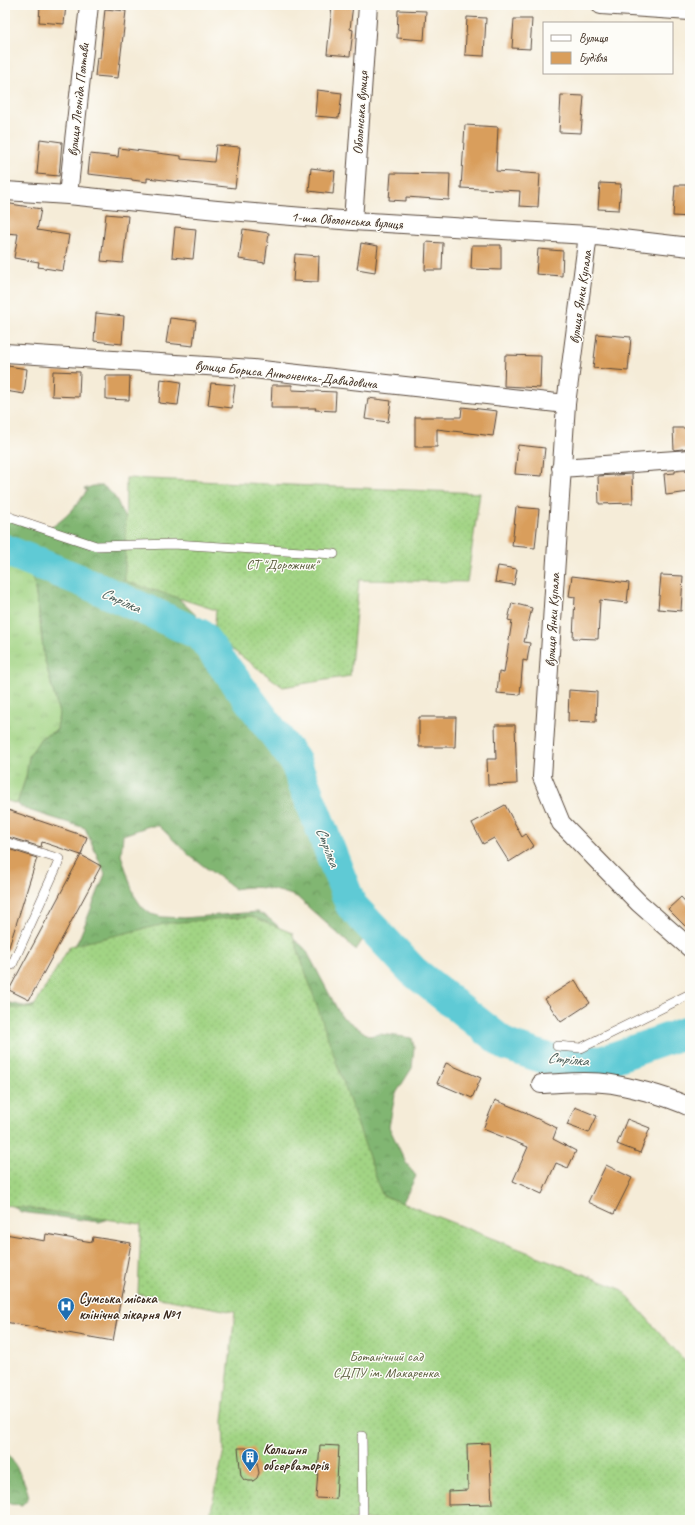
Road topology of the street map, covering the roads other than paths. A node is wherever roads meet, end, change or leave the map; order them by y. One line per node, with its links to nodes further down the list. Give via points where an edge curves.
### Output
1 (89, 5): 6 (street, вулиця Леоніда Полтави)
2 (368, 5): 7 (street, Оболонська вулиця)
3 (601, 5): 4 (street)
4 (690, 11)
5 (5, 191): 6 (street, 1-ша Оболонська вулиця)
6 (68, 195): 7 (street, 1-ша Оболонська вулиця)
7 (353, 221): 8 (street, 1-ша Оболонська вулиця)
8 (588, 234): 9 (street, 1-ша Оболонська вулиця); 11 (street, вулиця Янки Купала)
9 (690, 247)
10 (5, 353): 11 (street, вулиця Бориса Антоненка-Давидовича, via 253,369)
11 (566, 404): 13 (street, вулиця Янки Купала)
12 (690, 459): 13 (street)
13 (561, 468): 17 (street, вулиця Янки Купала, via 542,777 561,823 639,904)
14 (5, 514): 15 (lane, via 96,546 174,544)
15 (334, 554)
16 (5, 842): 18 (lane, via 60,859)
17 (690, 948)
18 (12, 965)
19 (690, 994): 20 (lane, via 581,1048)
20 (557, 1046)
21 (541, 1084): 22 (street, via 612,1084 673,1099)
22 (690, 1107)
23 (362, 1436): 24 (lane)
24 (363, 1520)

